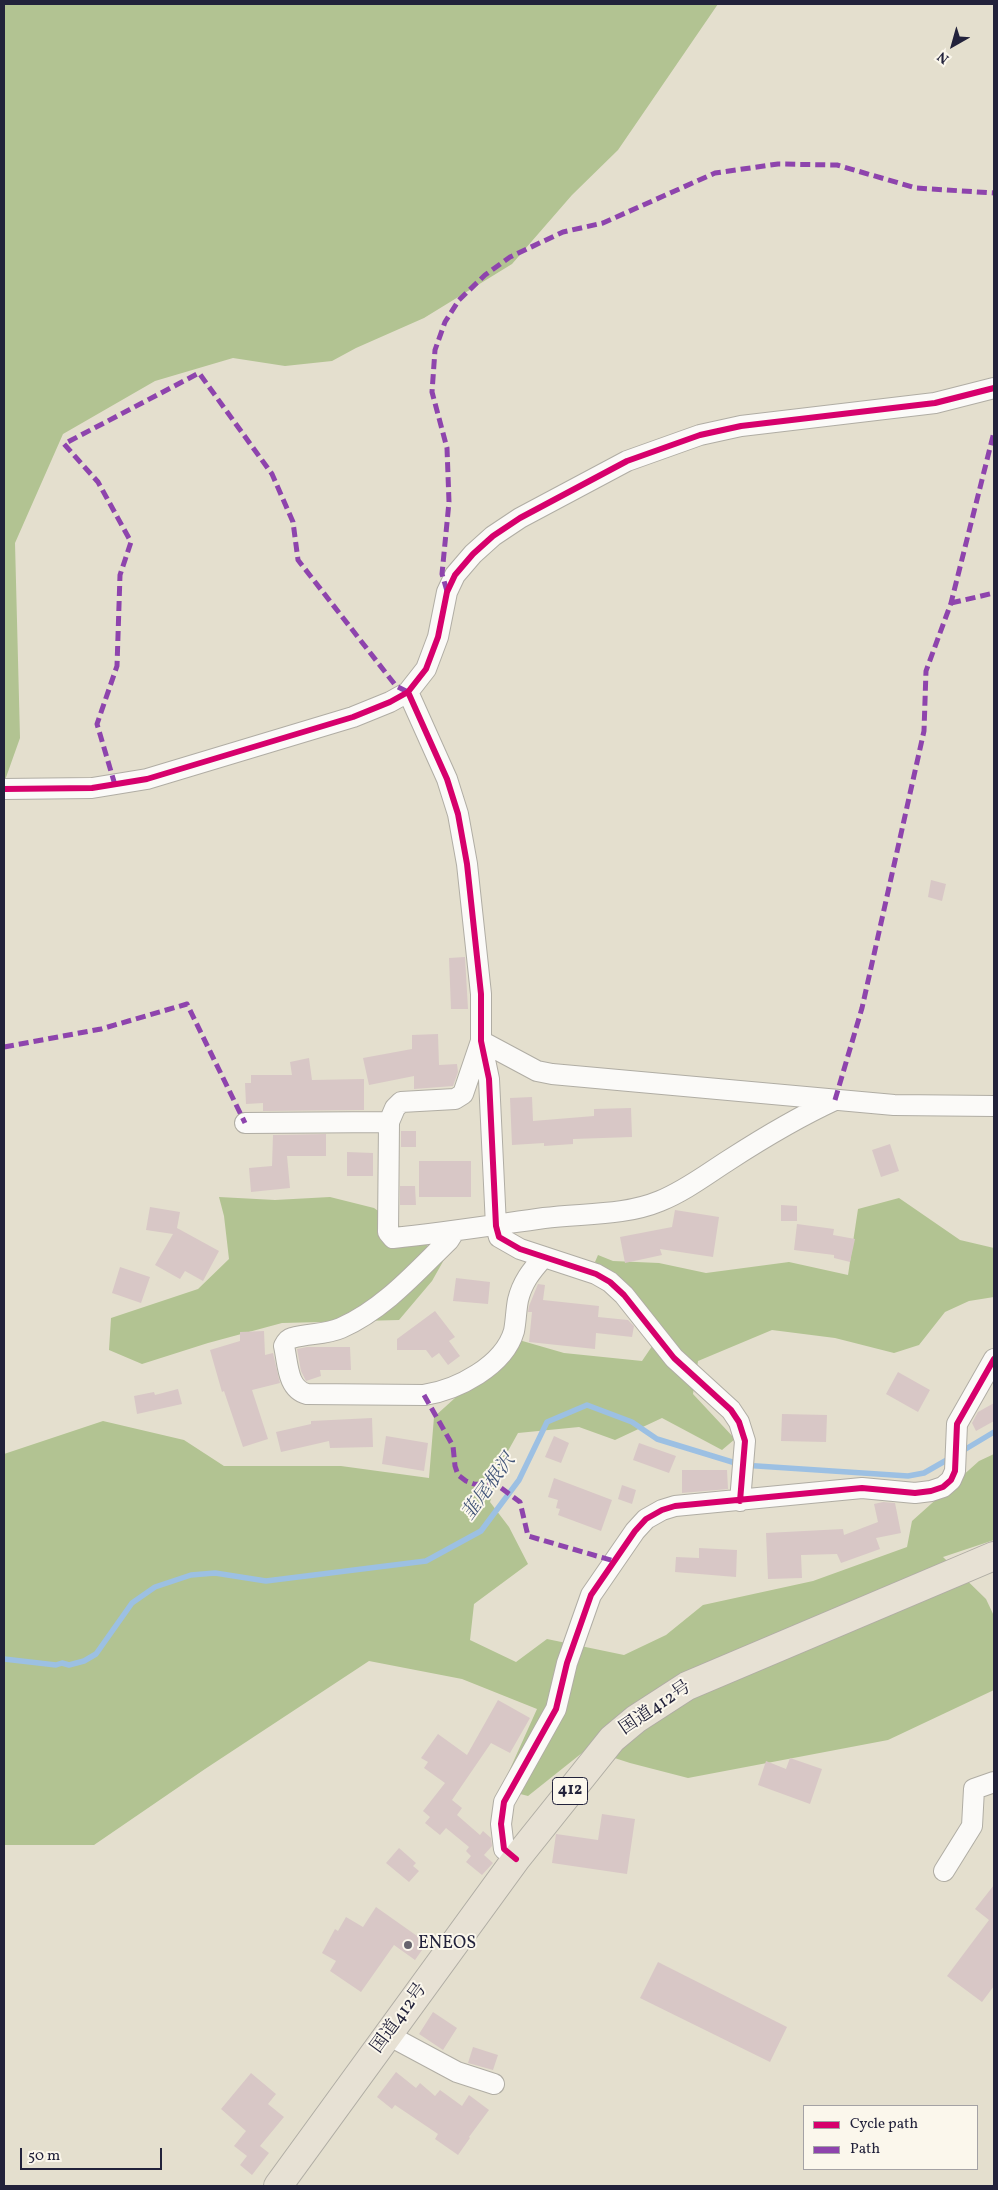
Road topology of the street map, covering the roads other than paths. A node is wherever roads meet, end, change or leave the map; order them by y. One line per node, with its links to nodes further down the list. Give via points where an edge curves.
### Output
1 (994, 388): 2 (street, via 935,403 741,426 700,435 627,461 520,518 473,554 455,575 447,592 432,654)
2 (408, 692): 3 (street, via 353,717 147,779 92,788); 4 (street, via 447,779 458,814 473,912 481,994)
3 (4, 789)
4 (481, 1041): 5 (street, via 537,1072); 7 (street, via 463,1094 455,1099 401,1102); 9 (street, via 489,1079)
5 (835, 1100): 6 (street, via 894,1105); 9 (street, via 782,1127 682,1190 652,1204 625,1211)
6 (994, 1106)
7 (389, 1122): 8 (street); 10 (street, via 388,1232 393,1238)
8 (245, 1124)
9 (496, 1226): 10 (street); 11 (street, via 499,1237)
10 (454, 1232): 11 (street, via 394,1293 359,1319 326,1334 286,1341 284,1346 291,1381 300,1392 424,1395 442,1392 471,1378 490,1366 510,1339 521,1289)
11 (543, 1258): 13 (street, via 596,1274 610,1282 674,1358 731,1410 743,1432 746,1451)
12 (994, 1359): 13 (street, via 958,1424 955,1471 943,1487 915,1493 862,1488)
13 (740, 1501): 16 (street, via 675,1506 646,1519 590,1595 567,1663 556,1709 504,1802 501,1824 504,1849)
14 (994, 1556): 16 (highway, 国道412号 / 412, via 687,1686 612,1739)
15 (994, 1782): 17 (street, via 974,1789 972,1826)
16 (516, 1859): 18 (highway, 国道412号 / 412)
17 (944, 1871)
18 (388, 2035): 19 (street, via 457,2072); 20 (highway, 国道412号 / 412)
19 (494, 2084)
20 (278, 2186)

